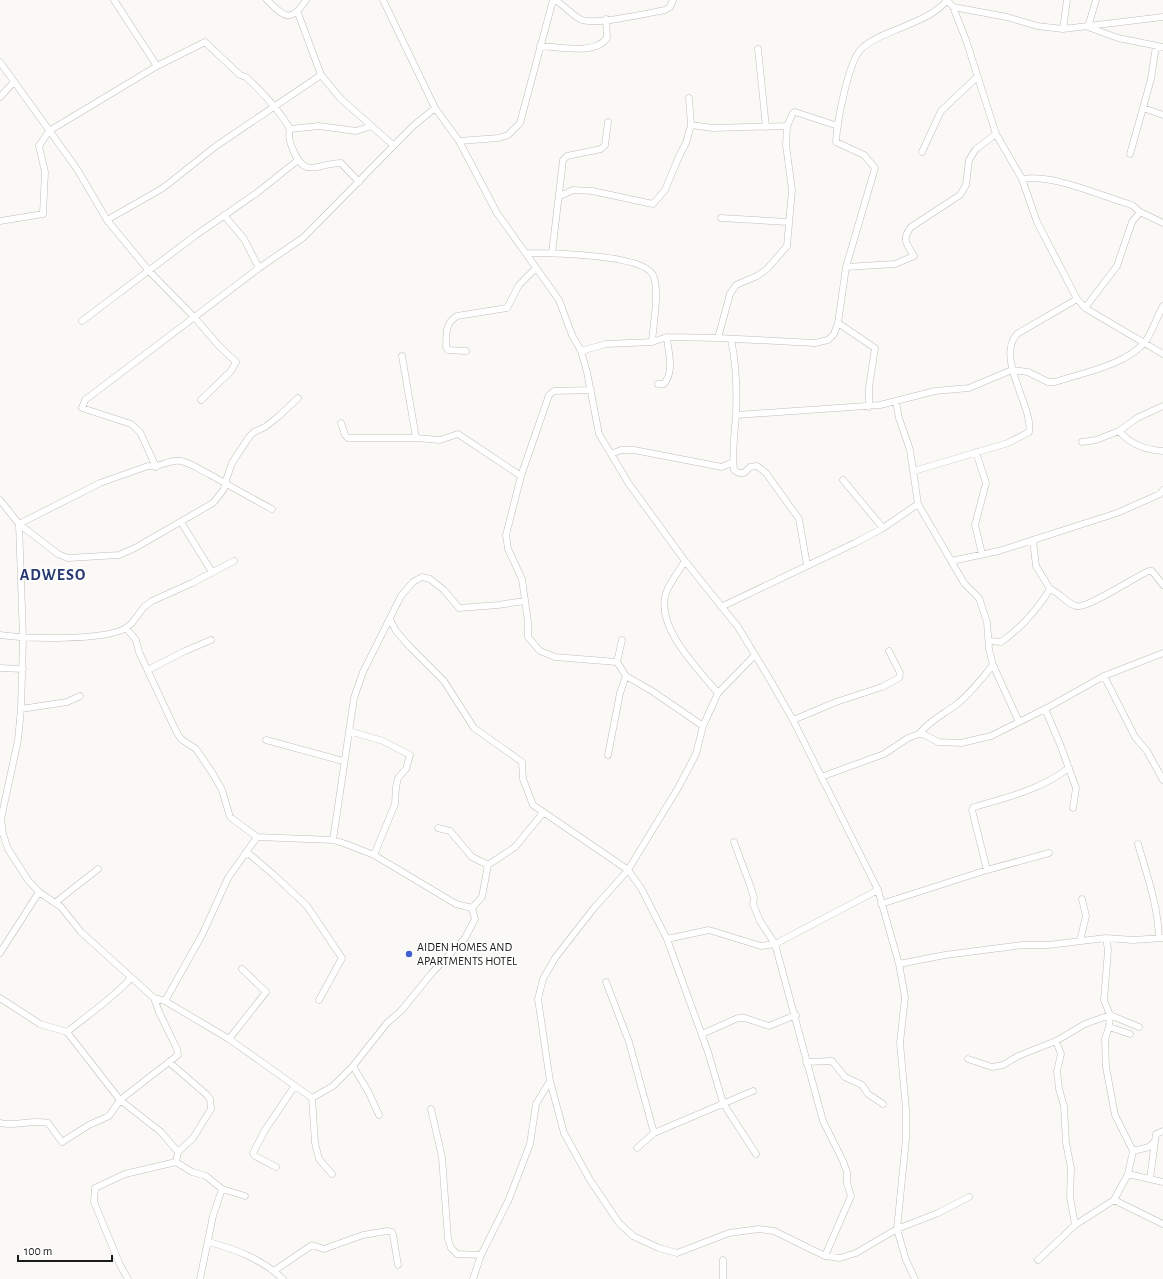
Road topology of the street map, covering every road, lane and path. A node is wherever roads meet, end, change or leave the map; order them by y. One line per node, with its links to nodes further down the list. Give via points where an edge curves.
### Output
1 (114, 0): 21 (street)
2 (267, 0): 11 (street, via 284,16)
3 (306, 0): 11 (street)
4 (383, 0): 28 (street)
5 (554, 0): 13 (street, via 584,21); 16 (street)
6 (673, 0): 13 (street, via 670,7 665,10)
7 (947, 0): 10 (street); 35 (street, via 940,9 879,37 862,49 855,58 845,90)
8 (1067, 0): 15 (street)
9 (1096, 0): 14 (street)
10 (953, 7): 15 (street, via 1007,17 1037,26); 23 (street)
11 (298, 13): 22 (street)
12 (1163, 17): 14 (street)
13 (606, 20): 16 (street, via 607,38 600,45 580,50)
14 (1088, 27): 15 (street); 17 (street, via 1118,38)
15 (1063, 29)
16 (540, 46): 40 (street, via 520,123 508,135 499,138)
17 (1156, 46): 18 (street); 29 (street)
18 (1163, 47)
19 (758, 49): 36 (street)
20 (0, 62): 24 (street)
21 (157, 66): 27 (street, via 205,42 235,71 251,82); 38 (street)
22 (321, 75): 27 (street); 33 (street, via 341,99)
23 (977, 77): 39 (street); 42 (street, via 941,110)
24 (14, 82): 25 (street); 38 (street)
25 (0, 97)
26 (689, 98): 32 (street)
27 (273, 107): 37 (street); 51 (street, via 216,146 163,188)
28 (435, 108): 40 (street); 41 (street)
29 (1143, 108): 30 (street); 43 (street)
30 (1163, 115)
31 (608, 122): 47 (street, via 605,145 601,150 567,156 563,160)
32 (691, 125): 36 (street, via 713,128); 47 (street, via 686,143 665,190 653,204 592,191 573,190)
33 (372, 126): 37 (street, via 356,131 319,126); 41 (street)
34 (787, 126): 35 (street, via 795,112); 36 (street); 53 (street, via 786,145 792,190)
35 (838, 126): 57 (street, via 836,142 864,155 874,168)
36 (766, 127)
37 (290, 129): 44 (street, via 288,136)
38 (49, 131): 51 (street, via 77,168); 52 (street, via 39,146 45,172 43,214)
39 (996, 134): 45 (street); 57 (street, via 976,149 969,160 966,185 960,195 911,228 905,235 904,238 914,256 912,258 895,264)
40 (459, 141): 55 (street, via 497,213)
41 (393, 145): 46 (street)
42 (922, 152)
43 (1130, 154)
44 (298, 160): 46 (street, via 303,166 311,168 340,163); 49 (street)
45 (1022, 179): 48 (street, via 1033,177 1053,180 1132,205); 61 (street, via 1037,222)
46 (359, 182): 58 (street, via 304,237)
47 (560, 196): 56 (street)
48 (1140, 212): 54 (street); 63 (street, via 1132,222 1117,266)
49 (224, 215): 58 (street, via 244,239); 60 (street)
50 (721, 218): 53 (street)
51 (107, 220): 60 (street)
52 (0, 221)
53 (788, 222): 68 (street, via 787,246 779,257 757,276 736,285 730,294)
54 (1163, 223)
55 (526, 253): 56 (street); 59 (street)
56 (552, 253): 70 (street, via 622,260 648,269 653,275 655,295)
57 (846, 267): 66 (street)
58 (259, 268): 64 (street)
59 (536, 268): 72 (street, via 519,285 507,308 457,316 449,321 446,347 448,350); 73 (street, via 559,300)
60 (150, 271): 64 (street); 65 (street)
61 (1077, 299): 63 (street); 76 (street, via 1016,334 1010,346)
62 (1163, 306): 71 (street)
63 (1085, 308): 71 (street)
64 (194, 316): 80 (street, via 218,346 236,362 231,372); 93 (street, via 91,395 83,404 82,408 131,424 140,432)
65 (82, 321)
66 (838, 323): 69 (street, via 834,334 828,340 815,343); 83 (street, via 875,348 868,387)
67 (667, 337): 68 (street); 70 (street); 77 (street, via 669,378 664,384)
68 (718, 338): 69 (street)
69 (731, 340): 84 (street, via 736,362)
70 (652, 342): 73 (street, via 606,344)
71 (1145, 342): 74 (street); 76 (street, via 1128,356 1111,364 1055,382 1048,382 1028,372)
72 (466, 351)
73 (581, 351): 78 (street)
74 (1163, 354)
75 (402, 356): 87 (street)
76 (1012, 370): 81 (street, via 969,388 935,391); 89 (street, via 1027,415 1029,432 1008,443)
77 (658, 384)
78 (591, 390): 91 (street, via 599,434); 95 (street, via 554,391 549,395)
79 (298, 398): 97 (street, via 279,416 249,437 232,463)
80 (201, 400)
81 (896, 402): 83 (street); 94 (street)
82 (1163, 406): 86 (street, via 1137,418)
83 (869, 407): 84 (street)
84 (736, 416): 92 (street)
85 (341, 423): 87 (street, via 348,438)
86 (1119, 431): 88 (street, via 1096,440); 90 (street, via 1126,439 1145,448)
87 (416, 438): 95 (street, via 440,440 458,434)
88 (1082, 442)
89 (976, 452): 94 (street); 106 (street, via 986,483 975,525)
90 (1163, 452)
91 (611, 454): 92 (street, via 621,450 634,450 722,467); 108 (street, via 629,484)
92 (733, 462): 110 (street, via 734,470 739,473 757,466 766,473 792,509 799,519)
93 (156, 467): 97 (street, via 180,461); 103 (street, via 148,466 100,483)
94 (914, 471): 100 (street)
95 (521, 476): 114 (street, via 506,535 508,549 522,579)
96 (843, 480): 104 (street)
97 (225, 483): 101 (street); 102 (street, via 224,489 213,503)
98 (1163, 490): 105 (street, via 1160,494 1117,513)
99 (0, 500): 103 (street)
100 (918, 504): 104 (street); 109 (street)
101 (272, 509)
102 (182, 522): 103 (street, via 119,555 86,558 68,558 58,554); 111 (street)
103 (19, 524): 119 (street)
104 (883, 528): 110 (street, via 833,555)
105 (1033, 540): 106 (street); 113 (street, via 1036,566)
106 (982, 554): 109 (street)
107 (234, 561): 111 (street)
108 (685, 561): 115 (street); 133 (street, via 666,593 665,616 688,657)
109 (951, 561): 122 (street, via 964,583 979,598 987,622)
110 (807, 565): 115 (street)
111 (212, 572): 117 (street, via 152,601)
112 (1162, 582): 113 (street, via 1149,571 1080,607 1074,606 1058,592)
113 (1050, 590): 122 (street, via 1039,607 1012,634 1001,642)
114 (524, 601): 116 (street, via 459,608 444,590 430,579 422,578 413,582 401,596); 126 (street, via 528,637 540,651 555,658)
115 (721, 607): 125 (street, via 738,627)
116 (390, 619): 140 (street, via 363,672 354,698); 149 (street, via 396,631 444,681 474,728 522,762 523,779 530,801)
117 (126, 628): 119 (street, via 119,632 95,636); 130 (street, via 136,640)
118 (0, 635): 119 (street)
119 (23, 638): 129 (street)
120 (211, 640): 130 (street)
121 (622, 640): 126 (street)
122 (989, 641): 127 (street)
123 (889, 651): 137 (street, via 900,673 899,678 882,687)
124 (1163, 653): 132 (street)
125 (755, 656): 133 (street); 137 (street)
126 (617, 662): 131 (street)
127 (993, 665): 138 (street); 141 (street, via 969,693 926,724)
128 (0, 668): 129 (street)
129 (23, 669): 135 (street)
130 (148, 670): 151 (street, via 181,739 196,749 214,774 230,817)
131 (626, 676): 139 (street); 143 (street, via 620,693)
132 (1104, 676): 136 (street); 147 (street, via 1130,728 1147,751)
133 (718, 693): 139 (street)
134 (80, 696): 135 (street, via 67,702)
135 (21, 709): 163 (street, via 18,740 1,819 8,849 28,880)
136 (1045, 709): 138 (street); 145 (street)
137 (793, 720): 146 (street)
138 (1019, 722): 141 (street, via 991,736 961,742 938,742)
139 (702, 726): 160 (street, via 696,754 689,768)
140 (350, 731): 144 (street); 157 (street, via 383,741 410,755 406,769 398,778 395,804)
141 (919, 734): 146 (street, via 884,754)
142 (266, 740): 144 (street)
143 (608, 755)
144 (344, 761): 152 (street)
145 (1068, 768): 148 (street, via 1076,788); 161 (street, via 1038,786 974,807 972,810)
146 (821, 777): 162 (street)
147 (1163, 780)
148 (1073, 808)
149 (543, 813): 158 (street, via 515,847); 160 (street)
150 (438, 828): 158 (street, via 450,831 472,857)
151 (257, 837): 152 (street); 155 (street)
152 (333, 840): 157 (street)
153 (734, 842): 172 (street, via 746,870 754,898 753,904 760,921)
154 (1138, 844): 169 (street, via 1155,902)
155 (247, 852): 180 (street, via 307,906 342,958); 181 (street, via 228,878 202,935)
156 (1049, 853): 161 (street)
157 (374, 855): 167 (street, via 456,904)
158 (488, 865): 167 (street, via 482,897)
159 (98, 869): 165 (street)
160 (628, 870): 170 (street, via 641,888); 195 (street, via 555,958 543,979 538,999)
161 (987, 870): 166 (street)
162 (878, 890): 166 (street); 172 (street)
163 (40, 892): 165 (street); 173 (street)
164 (1082, 899): 171 (street, via 1086,916)
165 (56, 902): 176 (street, via 81,932)
166 (881, 904): 174 (street)
167 (472, 908): 194 (street, via 475,919 465,938 401,1011 387,1023)
168 (1106, 938): 169 (street); 171 (street); 183 (street, via 1108,950 1104,1000)
169 (1161, 938)
170 (667, 939): 172 (street, via 708,930 761,946); 187 (street)
171 (1080, 941): 174 (street, via 1023,945)
172 (775, 944): 182 (street)
173 (0, 953)
174 (899, 964): 224 (street, via 905,997 900,1043 906,1139)
175 (242, 969): 189 (street, via 266,992)
176 (131, 978): 179 (street); 186 (street, via 102,1006)
177 (606, 982): 206 (street, via 629,1042)
178 (0, 998): 186 (street, via 40,1024)
179 (154, 998): 181 (street); 192 (street, via 177,1049 178,1054)
180 (319, 1000)
181 (165, 1001): 189 (street)
182 (796, 1015): 187 (street, via 769,1026 738,1018); 193 (street)
183 (1110, 1015): 184 (street); 185 (street); 190 (street, via 1078,1027)
184 (1109, 1027): 188 (street); 209 (street, via 1104,1040 1115,1115)
185 (1139, 1027)
186 (67, 1032): 199 (street)
187 (702, 1034): 200 (street)
188 (1130, 1034)
189 (229, 1039): 196 (street)
190 (1056, 1041): 191 (street, via 1018,1056 1003,1065 992,1067); 223 (street, via 1061,1054 1057,1071 1064,1106 1066,1143 1071,1168 1070,1197)
191 (968, 1059)
192 (169, 1062): 199 (street); 210 (street, via 207,1095 211,1103 211,1109 193,1138)
193 (806, 1062): 201 (street, via 832,1061 845,1076 862,1085 868,1094); 227 (street, via 823,1122 847,1172 846,1183 851,1196)
194 (353, 1066): 198 (street, via 333,1086); 203 (street)
195 (550, 1081): 226 (street, via 536,1104 530,1144 511,1193); 227 (street, via 564,1133 590,1180 619,1223 633,1236 658,1248 678,1253 729,1234 759,1229 774,1231)
196 (294, 1087): 198 (street); 213 (street, via 264,1130 253,1152 254,1156)
197 (753, 1091): 200 (street)
198 (312, 1098): 214 (street, via 320,1159)
199 (120, 1100): 204 (street, via 109,1116 62,1142 48,1123 40,1121 11,1126); 210 (street, via 157,1129)
200 (723, 1103): 206 (street); 211 (street)
201 (883, 1104)
202 (431, 1109): 226 (street, via 442,1157 448,1239 451,1248 456,1254)
203 (379, 1115)
204 (0, 1123)
205 (1163, 1131): 207 (street, via 1156,1134)
206 (654, 1133): 208 (street)
207 (1155, 1141): 209 (street, via 1149,1147); 216 (street)
208 (637, 1148)
209 (1133, 1151): 215 (street)
210 (178, 1152): 212 (street)
211 (756, 1154)
212 (176, 1162): 218 (street, via 192,1172 206,1176); 232 (street, via 125,1174 95,1188 94,1202)
213 (276, 1167)
214 (332, 1174)
215 (1128, 1174): 216 (street); 221 (street)
216 (1150, 1179): 217 (street)
217 (1163, 1182)
218 (222, 1189): 219 (street); 225 (street, via 213,1216)
219 (245, 1196)
220 (969, 1197): 224 (street, via 938,1213)
221 (1114, 1200): 222 (street); 223 (street)
222 (1163, 1224)
223 (1075, 1225): 229 (street)
224 (897, 1229): 227 (street, via 856,1253 840,1258); 237 (street, via 906,1260)
225 (209, 1242): 231 (street, via 247,1254); 233 (street)
226 (481, 1255): 235 (street)
227 (825, 1256)
228 (723, 1260): 236 (street)
229 (1038, 1260)
230 (398, 1265): 231 (street, via 393,1235 387,1231 363,1235 324,1249 312,1245)
231 (274, 1271): 234 (street)
232 (128, 1279)
233 (200, 1279)
234 (283, 1279)
235 (473, 1279)
236 (723, 1279)
237 (915, 1279)

